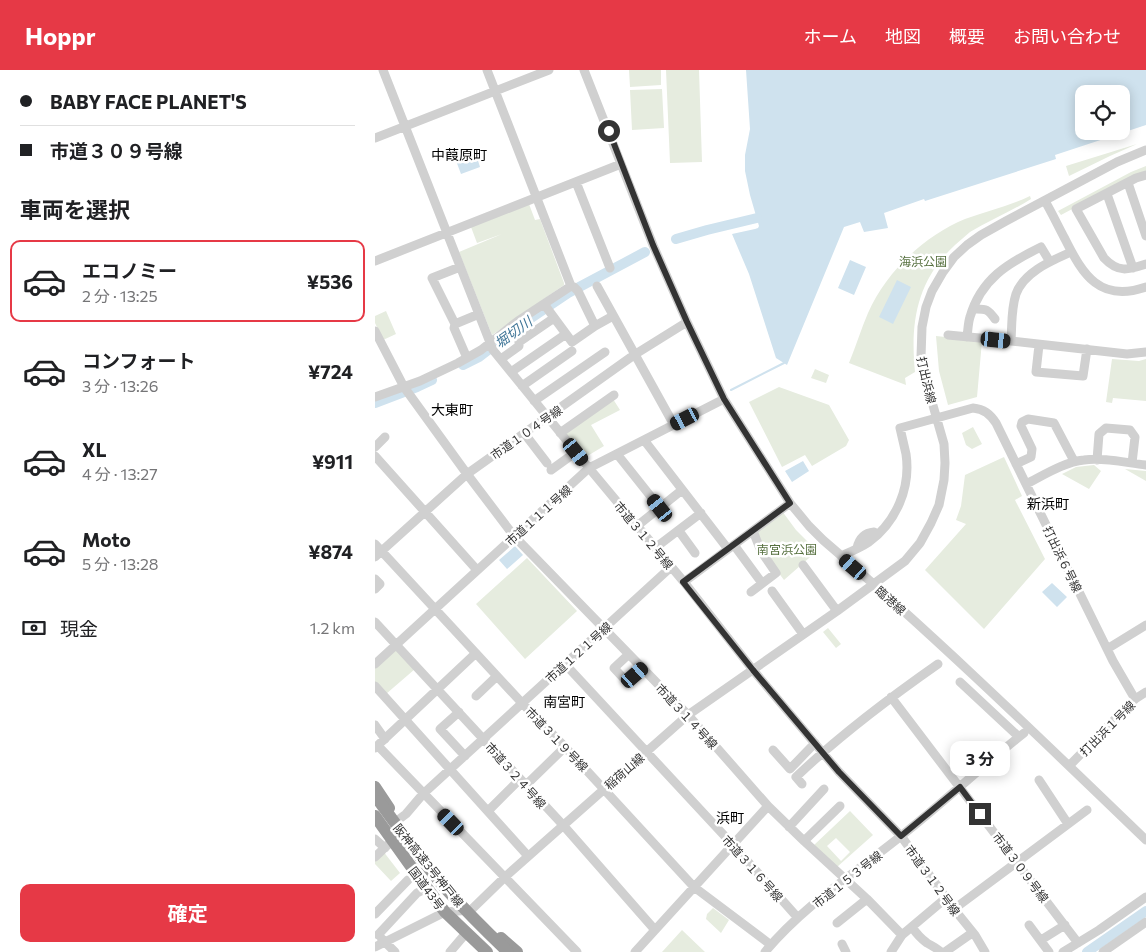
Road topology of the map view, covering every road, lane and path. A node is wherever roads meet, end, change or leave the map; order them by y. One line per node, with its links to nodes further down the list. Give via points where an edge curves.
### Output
1 (383, 70): 6 (street)
2 (487, 70): 5 (street)
3 (549, 70): 5 (street)
4 (585, 70): 9 (street, 臨港線)
5 (495, 92): 6 (street); 14 (street)
6 (405, 127): 7 (street); 16 (street)
7 (375, 138)
8 (1146, 150): 15 (street, 打出浜線)
9 (621, 164): 11 (street); 34 (street, 臨港線)
10 (1146, 175): 12 (street)
11 (576, 182): 14 (street); 23 (street)
12 (1128, 183): 13 (street); 17 (street)
13 (1107, 194): 24 (street); 24 (street, via 1076,210 1108,263 1119,269)
14 (537, 197): 16 (street); 27 (street)
15 (1045, 201): 18 (street); 59 (street, 打出浜線, via 967,245 954,257 932,291 922,327 921,357)
16 (447, 233): 19 (street); 22 (street)
17 (1146, 236)
18 (1071, 252): 20 (street); 26 (street, via 1085,273 1099,286 1118,292)
19 (375, 261)
20 (1051, 262): 29 (street, via 1041,247 1009,263 986,286); 41 (street, via 1027,276 1016,293)
21 (1146, 264): 24 (street)
22 (461, 267): 30 (street); 35 (street, via 432,278)
23 (610, 268)
24 (1133, 268)
25 (597, 286): 31 (street)
26 (1146, 287)
27 (574, 288): 28 (street); 36 (street)
28 (545, 306): 32 (street); 43 (street, via 518,321)
29 (973, 310): 33 (street, via 988,310); 40 (street)
30 (479, 314): 35 (street); 43 (street)
31 (613, 316): 36 (street); 48 (street)
32 (554, 318): 38 (street); 50 (street)
33 (995, 319)
34 (687, 322): 48 (street, 市道１０４号線); 56 (street, 臨港線)
35 (455, 324): 49 (street)
36 (595, 326): 38 (street, via 572,342)
37 (375, 331): 53 (street, 市道３１４号線)
38 (566, 334): 51 (street)
39 (949, 335): 40 (street)
40 (967, 337): 41 (street)
41 (1011, 341): 42 (street)
42 (1039, 345): 44 (street); 44 (street, via 1036,372 1083,376)
43 (491, 346): 49 (street); 50 (street, 市道３１２号線)
44 (1087, 349): 47 (street, via 1127,354)
45 (572, 351): 52 (street)
46 (605, 352): 57 (street)
47 (1146, 352)
48 (634, 355): 58 (street, 市道１０４号線); 60 (street)
49 (467, 358): 53 (street)
50 (501, 359): 51 (street, 市道３１２号線)
51 (511, 372): 52 (street, 市道３１２号線)
52 (522, 386): 57 (street, 市道３１２号線)
53 (406, 391): 55 (street); 75 (street, 市道３１４号線)
54 (614, 395): 62 (street)
55 (375, 397)
56 (724, 399): 60 (street, 市道１１１号線); 78 (street, 臨港線)
57 (534, 401): 58 (street, 市道３１２号線)
58 (547, 417): 61 (street, 市道１０４号線); 62 (street, 市道３１２号線)
59 (936, 418): 72 (street, 打出浜６号線, via 973,408 987,413 996,423); 90 (street, 打出浜６号線, via 900,428 907,471 901,502 884,528 868,542); 97 (street, 打出浜線, via 944,444 945,463 939,506 913,552)
60 (674, 425): 64 (street, 市道１１１号線)
61 (524, 433): 66 (street, via 549,467); 75 (street, 市道１０４号線)
62 (560, 433): 66 (street, 市道３１２号線)
63 (385, 437): 65 (street)
64 (644, 440): 67 (street, 市道１１１号線); 77 (street)
65 (375, 447)
66 (576, 452): 74 (street, 市道３１２号線)
67 (617, 454): 74 (street, 市道１１１号線); 79 (street)
68 (375, 456): 80 (street)
69 (1097, 460): 70 (street); 71 (street); 71 (street, via 1099,434 1105,428 1129,430 1135,437)
70 (1074, 462): 72 (street, via 1054,423 1028,419 1021,426 1032,449 1031,457); 76 (street)
71 (1132, 463): 73 (street)
72 (1016, 464): 76 (street, 打出浜６号線)
73 (1146, 465)
74 (589, 468): 82 (street, 市道３１２号線); 85 (street, 市道１１１号線)
75 (467, 474): 80 (street, 市道１０４号線); 85 (street, 市道３１４号線)
76 (1026, 484): 108 (street, 打出浜６号線)
77 (682, 490): 79 (street); 81 (street)
78 (790, 503): 84 (street); 90 (street, 臨港線)
79 (660, 508): 82 (street)
80 (425, 512): 88 (street, 市道１０４号線); 93 (street)
81 (701, 513): 83 (street); 86 (street)
82 (637, 526): 87 (street, 市道３１２号線)
83 (679, 531): 87 (street); 89 (street)
84 (753, 531): 86 (street); 96 (street, via 761,551 776,573)
85 (514, 536): 93 (street, 市道１１１号線); 105 (street, 市道３１４号線)
86 (731, 547): 95 (street); 96 (street)
87 (655, 548): 92 (street, 市道３１２号線)
88 (377, 550): 101 (street, 市道３１９号線)
89 (695, 553)
90 (841, 556): 97 (street, 臨港線)
91 (803, 565): 102 (street)
92 (671, 567): 95 (street, 市道３１２号線); 105 (street, 市道１２１号線)
93 (477, 570): 101 (street, 市道１１１号線)
94 (375, 578): 98 (street, via 380,584)
95 (683, 582): 115 (street, 市道３１２号線)
96 (762, 583): 100 (street)
97 (874, 585): 102 (street, 稲荷山線); 138 (street, 臨港線)
98 (375, 588)
99 (772, 591): 106 (street)
100 (751, 592)
101 (436, 609): 107 (street, 市道１１１号線); 109 (street, 市道３１９号線)
102 (837, 611): 106 (street, 稲荷山線)
103 (375, 622): 107 (street, 市道３２４号線)
104 (1146, 625): 108 (street)
105 (604, 628): 110 (street, 市道３１４号線); 112 (street, 市道１２１号線)
106 (803, 634): 115 (street, 稲荷山線)
107 (396, 644): 111 (street, 市道１１１号線); 119 (street, 市道３２４号線)
108 (1107, 649): 123 (street, 打出浜６号線)
109 (476, 653): 116 (street, 市道３１９号線); 119 (street)
110 (629, 654): 114 (street, 市道３１４号線); 114 (street, via 614,668 627,682)
111 (375, 664)
112 (565, 664): 124 (street, 市道１２１号線); 135 (street, 市道３１６号線)
113 (938, 664): 122 (street)
114 (643, 668): 126 (street, 市道３１４号線)
115 (753, 670): 126 (street, 稲荷山線); 131 (street, 市道３１２号線)
116 (497, 676): 121 (street); 124 (street, 市道３１９号線)
117 (961, 682): 144 (street, 市道１５３号線, via 1021,735)
118 (375, 686): 127 (street)
119 (437, 690): 125 (street, 市道３２４号線); 127 (street)
120 (1146, 692): 123 (street, 打出浜１号線)
121 (476, 696)
122 (891, 697): 136 (street); 144 (street, 市道３０９号線)
123 (1135, 699): 138 (street, 打出浜１号線)
124 (522, 703): 130 (street, 市道１２１号線); 132 (street, 市道３１９号線)
125 (459, 712): 130 (street, 市道３２４号線); 137 (street, via 440,730)
126 (688, 715): 135 (street, 稲荷山線); 149 (street, 市道３１４号線)
127 (406, 720): 129 (street); 139 (street)
128 (375, 725): 129 (street)
129 (385, 739): 133 (street)
130 (484, 739): 137 (street, 市道１２１号線); 141 (street, 市道３２４号線)
131 (815, 743): 134 (street, via 790,769); 136 (street, 市道３１２号線)
132 (565, 746): 141 (street); 145 (street, 市道３１９号線)
133 (376, 747): 148 (street)
134 (773, 750)
135 (646, 752): 145 (street, 稲荷山線); 164 (street, 市道３１６号線)
136 (822, 752): 142 (street, via 796,777); 159 (street, 市道３１２号線)
137 (465, 756): 139 (street, 市道１２１号線)
138 (1069, 766): 161 (street, 臨港線)
139 (450, 769): 148 (street, 市道１２１号線); 153 (street)
140 (1039, 780): 156 (street)
141 (523, 782): 153 (street); 157 (street, 市道３２４号線)
142 (802, 784)
143 (375, 787): 155 (highway, 国道43号)
144 (960, 787): 159 (street, 市道１５３号線); 167 (street, 市道３０９号線)
145 (604, 788): 157 (street, 稲荷山線); 171 (street, 市道３１９号線)
146 (824, 789): 158 (street)
147 (375, 794): 202 (highway, 阪神高速3号神戸線, bridge, via 445,888)
148 (423, 794): 155 (street, 市道１２１号線); 168 (street)
149 (768, 806): 158 (street, 市道３１４号線); 164 (street)
150 (840, 806): 162 (street)
151 (375, 808): 201 (highway, 阪神高速3号神戸線, via 439,893)
152 (1087, 810): 156 (street)
153 (488, 811): 165 (street)
154 (375, 816): 163 (highway, 国道43号)
155 (398, 820): 177 (highway, 国道43号)
156 (1068, 824): 167 (street)
157 (563, 825): 165 (street, 稲荷山線); 186 (street, 市道３２４号線)
158 (789, 827): 162 (street, 市道３１４号線)
159 (901, 836): 169 (street, 市道１５３号線); 174 (street, 市道３１２号線)
160 (375, 838): 163 (street)
161 (1146, 840)
162 (804, 841): 169 (street, 市道３１４号線)
163 (389, 844): 166 (street); 172 (highway, 国道43号)
164 (733, 845): 171 (street); 180 (street, 市道３１６号線)
165 (528, 856): 168 (street, 稲荷山線)
166 (375, 857)
167 (1017, 862): 176 (street); 184 (street, 市道３０９号線)
168 (505, 877): 177 (street, 稲荷山線); 204 (street)
169 (846, 878): 175 (street, 市道３１４号線); 180 (street, 市道１５３号線)
170 (407, 880): 179 (street)
171 (694, 887): 186 (street); 195 (street, 市道３１９号線)
172 (427, 888): 178 (highway, 国道43号); 189 (street, via 417,893)
173 (1146, 896): 193 (street)
174 (946, 898): 176 (street, 市道３１２号線); 185 (street)
175 (867, 899): 182 (street); 190 (street, 市道３１４号線)
176 (954, 909): 188 (street, 市道３１２号線)
177 (471, 910): 178 (street); 203 (highway, 国道43号)
178 (445, 912): 187 (highway, 国道43号); 192 (street)
179 (375, 914)
180 (798, 918): 195 (street, 市道１５３号線)
181 (1146, 922): 210 (street)
182 (837, 923)
183 (1029, 925): 191 (street)
184 (1065, 925): 191 (street); 193 (street, 市道３０９号線)
185 (912, 927): 190 (street); 206 (street, via 920,938)
186 (655, 930): 205 (street)
187 (467, 932): 199 (street); 200 (highway, 国道43号)
188 (973, 933): 206 (street); 207 (street, 市道３１２号線)
189 (376, 934): 192 (street)
190 (902, 935): 196 (street)
191 (1041, 940): 208 (street)
192 (385, 942): 194 (street); 198 (street)
193 (1078, 943): 209 (street)
194 (375, 948): 197 (street)
195 (767, 950)
196 (894, 950)
197 (378, 952)
198 (395, 952)
199 (450, 952)
200 (487, 952)
201 (497, 952)
202 (508, 952)
203 (517, 952)
204 (577, 952)
205 (635, 952)
206 (943, 952)
207 (985, 952)
208 (1049, 952)
209 (1063, 952)
210 (1103, 952)

